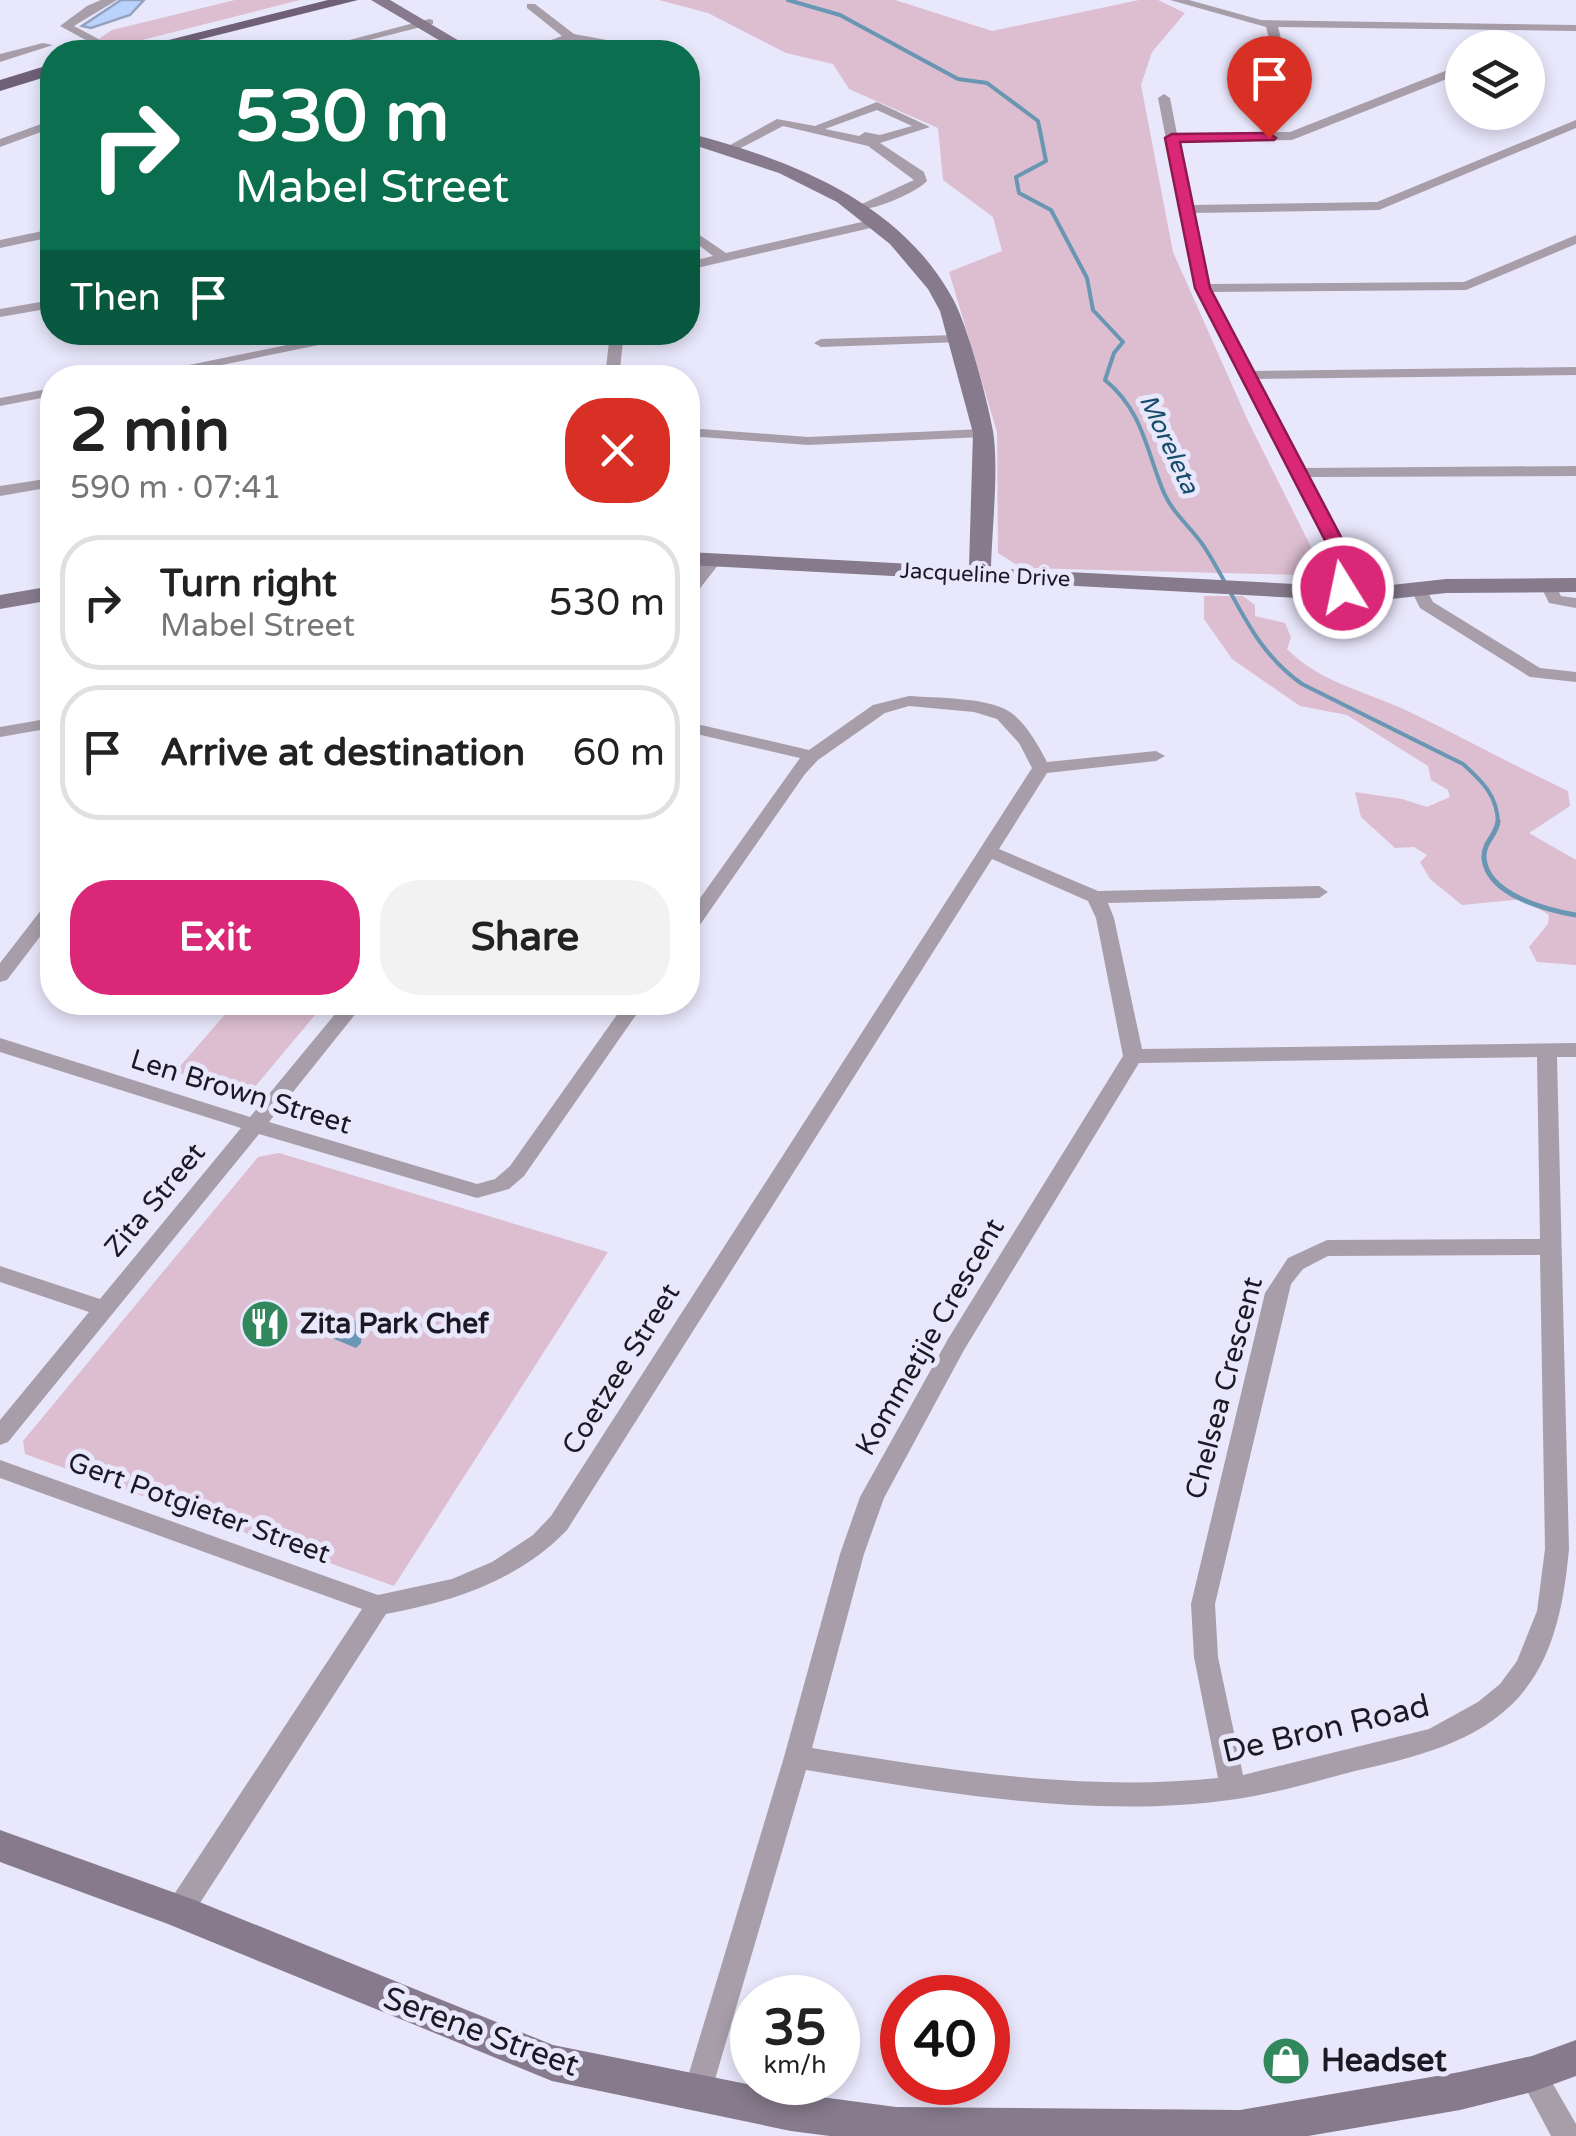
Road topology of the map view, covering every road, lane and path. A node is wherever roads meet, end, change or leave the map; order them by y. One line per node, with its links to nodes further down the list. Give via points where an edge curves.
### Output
1 (111, 0): 12 (street, via 66,26)
2 (325, 0): 13 (main road)
3 (350, 0): 14 (main road)
4 (379, 0): 8 (street)
5 (392, 0): 8 (street)
6 (1176, 0): 9 (street)
7 (531, 6): 11 (street)
8 (424, 23): 15 (street); 16 (street)
9 (1271, 23): 10 (street, via 1504,33); 20 (street)
10 (1576, 28)
11 (571, 38): 17 (street); 18 (street)
12 (82, 40)
13 (166, 40)
14 (170, 40)
15 (357, 40)
16 (450, 40)
17 (564, 40)
18 (585, 40)
19 (40, 47): 21 (street)
20 (1278, 50)
21 (0, 58)
22 (40, 76): 24 (main road)
23 (1445, 77): 30 (street, via 1292,136)
24 (0, 88)
25 (1164, 98): 30 (street)
26 (781, 123): 28 (street); 33 (street); 34 (street, via 872,143 920,175 914,187)
27 (1576, 124): 35 (street, via 1380,206)
28 (821, 126): 28 (street, via 877,106 924,127 880,138)
29 (40, 128): 32 (street)
30 (1172, 138): 35 (street)
31 (700, 141): 33 (street)
32 (0, 143)
33 (729, 149): 34 (street, via 805,175)
34 (859, 208): 36 (street)
35 (1185, 210): 43 (street)
36 (879, 222): 41 (street); 46 (street, via 945,300)
37 (40, 236): 40 (street)
38 (1576, 239): 43 (street, via 1466,286)
39 (700, 240): 41 (street)
40 (0, 244)
41 (724, 258): 42 (street)
42 (700, 263)
43 (1202, 288): 51 (street)
44 (40, 306): 45 (street)
45 (0, 313)
46 (956, 339): 47 (street); 55 (street)
47 (822, 343)
48 (307, 345): 49 (street)
49 (201, 365)
50 (1576, 371): 51 (street)
51 (1246, 375): 57 (street)
52 (40, 394): 53 (street)
53 (0, 402)
54 (700, 433): 55 (street, via 808,441)
55 (983, 433): 62 (street)
56 (1576, 471): 57 (street)
57 (1298, 473): 64 (street)
58 (40, 486): 59 (street)
59 (0, 492)
60 (700, 558): 61 (street, Jacqueline Drive)
61 (714, 560): 62 (street, Jacqueline Drive); 63 (street)
62 (980, 575): 64 (street, Jacqueline Drive)
63 (700, 578)
64 (1359, 585): 67 (street, Jacqueline Drive); 68 (street, Jacqueline Drive)
65 (1548, 585): 66 (street, Jacqueline Drive); 67 (street, Jacqueline Drive); 70 (street, via 1555,600)
66 (1576, 585)
67 (1446, 586): 68 (street, Jacqueline Drive)
68 (1418, 588): 72 (street, via 1426,605 1536,672)
69 (40, 598): 71 (street)
70 (1576, 603)
71 (0, 605)
72 (1576, 677)
73 (40, 724): 75 (street)
74 (700, 729): 76 (street)
75 (0, 732)
76 (812, 756): 78 (street, via 889,704 939,702 1004,715); 82 (street)
77 (1156, 756): 78 (street)
78 (1041, 768): 79 (street, Coetzee Street)
79 (991, 852): 81 (street); 98 (street, Coetzee Street, via 553,1531 514,1564)
80 (1319, 892): 81 (street)
81 (1096, 898): 90 (street)
82 (700, 911)
83 (40, 924): 84 (street)
84 (0, 976)
85 (346, 1015): 91 (street, Zita Street)
86 (627, 1015): 91 (street, Len Brown Street, via 518,1172 494,1188 466,1190)
87 (0, 1045): 91 (street, Len Brown Street)
88 (1576, 1050): 89 (street)
89 (1547, 1051): 90 (street); 92 (street, De Bron Road)
90 (1132, 1056): 99 (street, Kommetjie Crescent, via 872,1498)
91 (257, 1126): 94 (street, Zita Street)
92 (1551, 1247): 97 (street, De Bron Road); 100 (street, Chelsea Crescent, via 1327,1248 1297,1259 1285,1272 1203,1604 1206,1657)
93 (0, 1274): 94 (street)
94 (104, 1309): 95 (street, Zita Street)
95 (0, 1436)
96 (0, 1469): 98 (street, Gert Potgieter Street)
97 (1567, 1498): 100 (street, De Bron Road, via 1539,1644 1498,1703 1415,1747)
98 (378, 1604): 102 (street)
99 (797, 1757): 100 (street, De Bron Road, via 1046,1791); 105 (street, Kommetjie Crescent)
100 (1233, 1788)
101 (0, 1846): 102 (street, Serene Street)
102 (179, 1912): 105 (street, Serene Street, via 521,2052 588,2073)
103 (1576, 2058): 104 (street, Serene Street)
104 (1532, 2074): 106 (street, Serene Street); 107 (street)
105 (697, 2093): 106 (street, Serene Street, via 896,2126)
106 (1241, 2133)
107 (1567, 2136)

